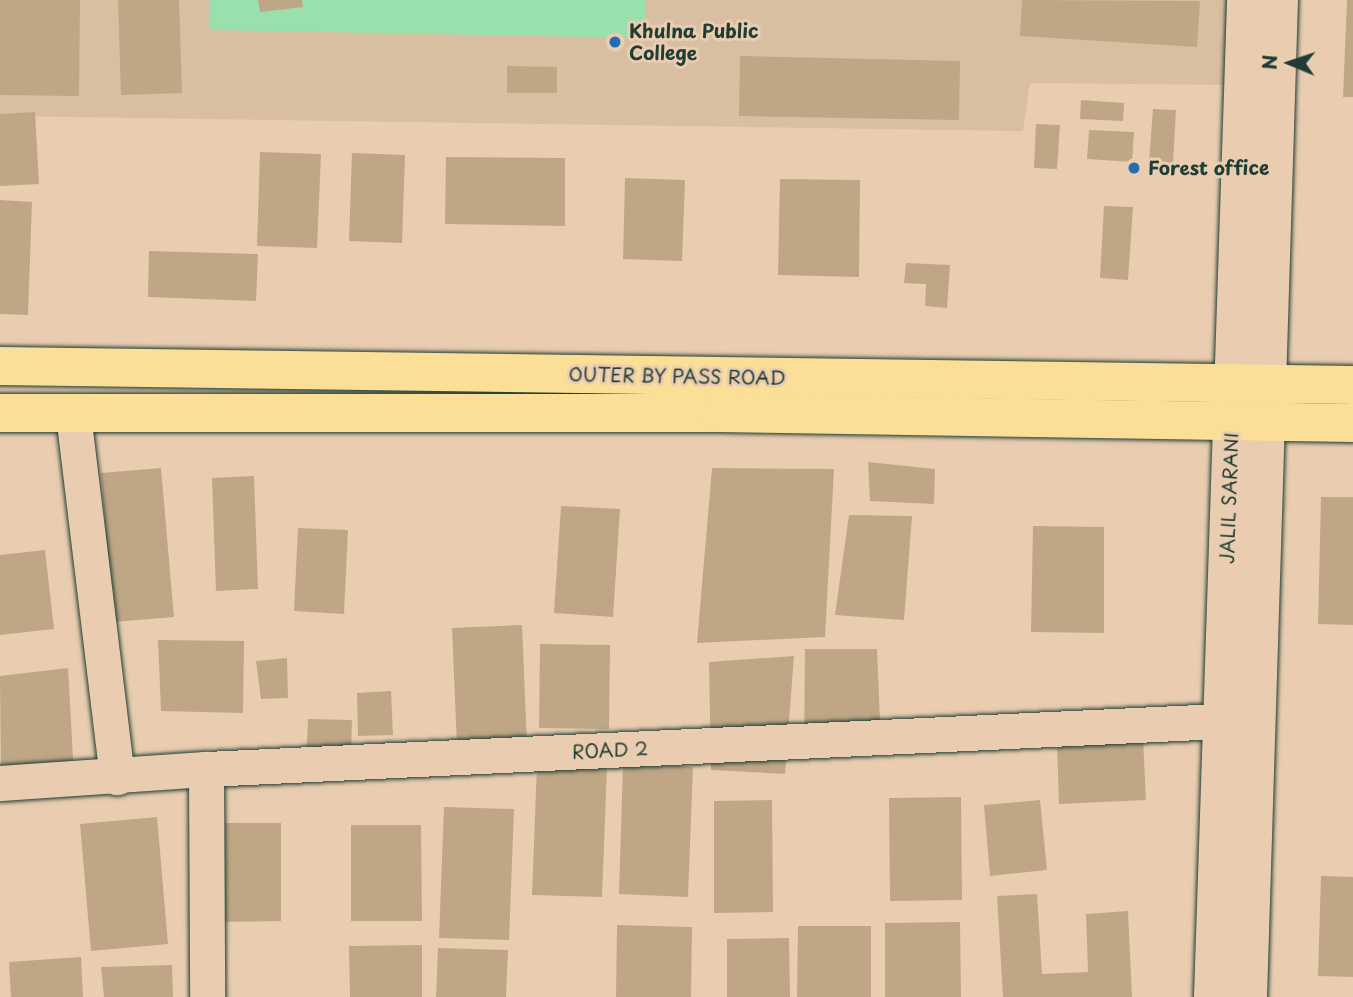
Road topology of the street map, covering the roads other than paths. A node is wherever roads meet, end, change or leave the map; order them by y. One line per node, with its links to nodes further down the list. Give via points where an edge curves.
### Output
1 (1246, 0): 5 (main road, JALIL SARANI)
2 (1279, 0): 5 (main road, JALIL SARANI)
3 (0, 366): 5 (main road, OUTER BY PASS ROAD)
4 (1353, 386): 5 (main road, OUTER BY PASS ROAD)
5 (1251, 403): 7 (main road, OUTER BY PASS ROAD, via 720,413); 8 (main road, OUTER BY PASS ROAD); 9 (main road, JALIL SARANI); 15 (main road, JALIL SARANI)
6 (0, 413): 7 (main road, OUTER BY PASS ROAD)
7 (73, 414): 11 (street)
8 (1353, 422)
9 (1220, 721): 10 (street, ROAD 2); 14 (main road, JALIL SARANI)
10 (205, 769): 11 (street, ROAD 2); 13 (street)
11 (117, 778): 12 (street, ROAD 2)
12 (0, 783)
13 (207, 997)
14 (1213, 997)
15 (1248, 997)

